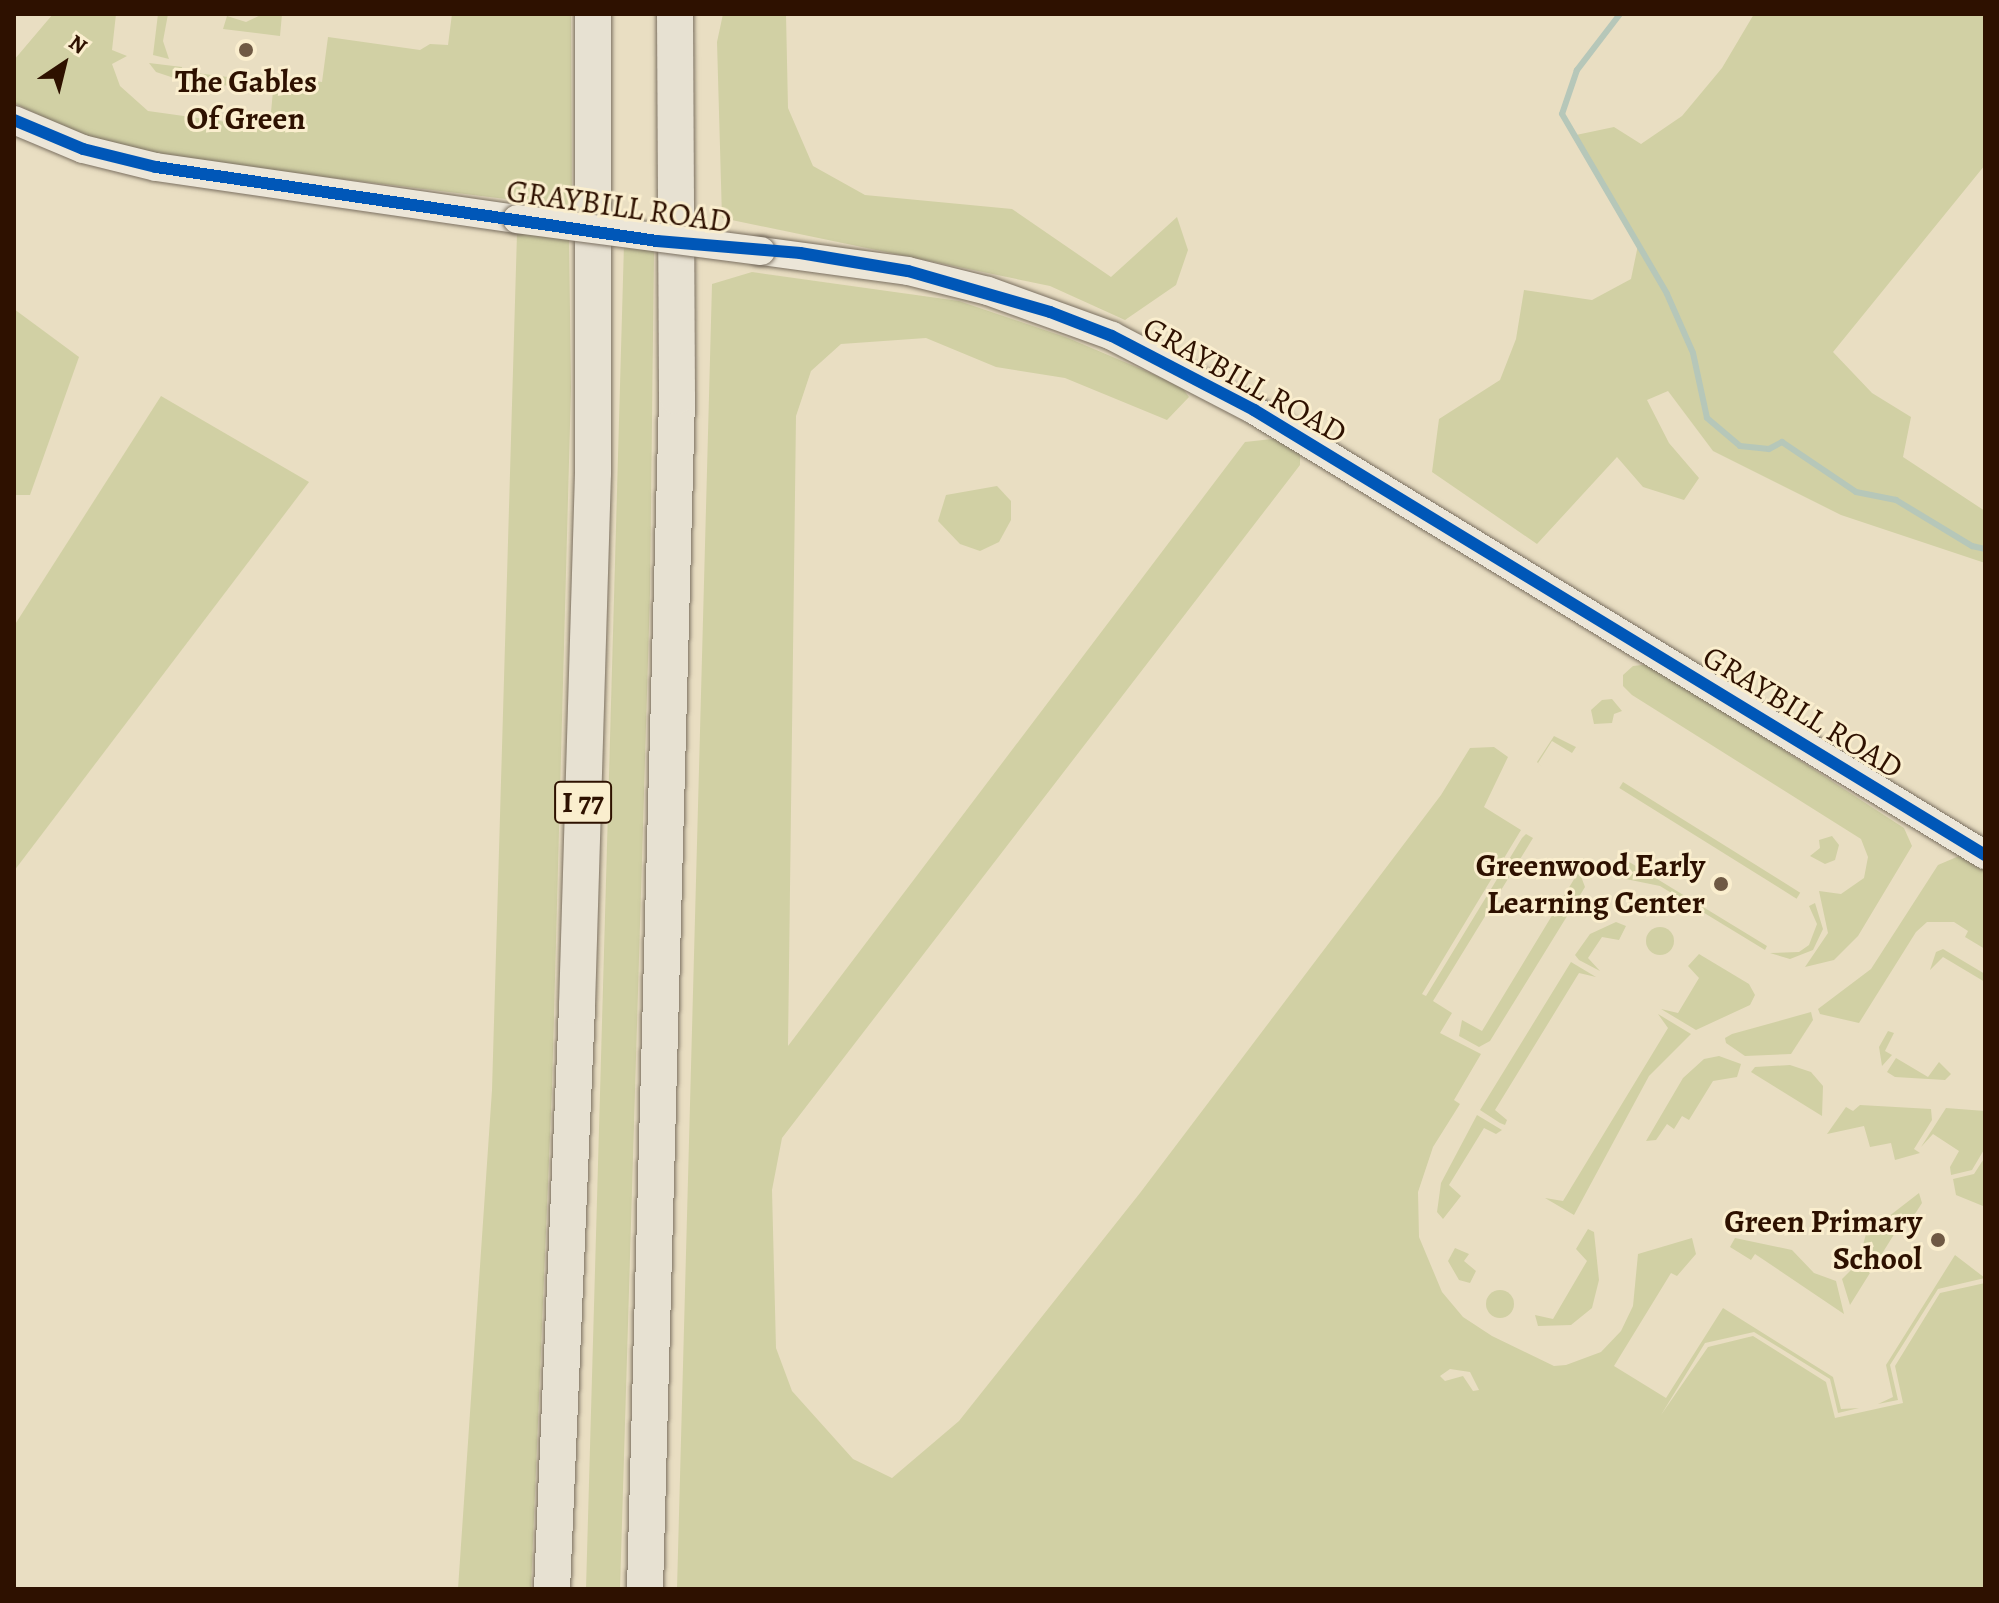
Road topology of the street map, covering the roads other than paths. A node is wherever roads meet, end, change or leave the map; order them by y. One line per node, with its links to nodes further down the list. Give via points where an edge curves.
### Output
1 (593, 14): 5 (highway, I 77, via 591,519)
2 (675, 14): 6 (highway, via 675,519)
3 (14, 120): 4 (street, GRAYBILL ROAD, bridge, via 83,149 156,167 800,253 961,285 1124,341 1254,410)
4 (1985, 855)
5 (552, 1589)
6 (645, 1589)

